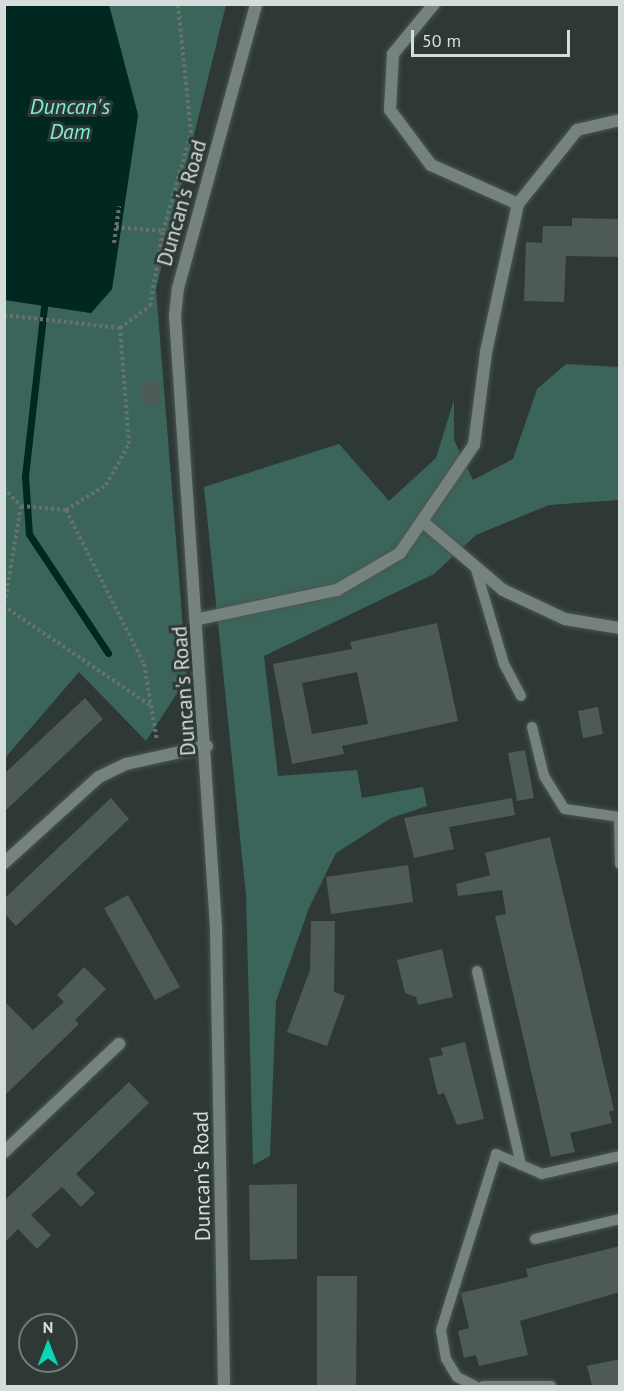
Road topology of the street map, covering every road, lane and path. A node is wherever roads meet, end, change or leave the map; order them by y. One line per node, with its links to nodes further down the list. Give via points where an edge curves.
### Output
1 (178, 4): 8 (path, via 191,133)
2 (256, 4): 18 (street, Duncan's Road, via 178,288 175,316)
3 (434, 4): 5 (street, via 393,54 390,110 431,165)
4 (620, 120): 5 (street, via 577,130)
5 (518, 204): 15 (street, via 486,352 474,445)
6 (119, 206): 7 (path)
7 (117, 227): 8 (path); 9 (path)
8 (163, 231): 11 (path, via 150,306)
9 (114, 243)
10 (4, 315): 11 (path)
11 (120, 328): 14 (path, via 129,444 106,485)
12 (4, 488): 13 (path)
13 (21, 506): 14 (path); 17 (path)
14 (66, 510): 21 (path, via 144,664)
15 (422, 521): 16 (street); 18 (street, via 400,553 337,591)
16 (475, 566): 19 (street, via 503,590 565,619); 20 (lane, via 504,664)
17 (6, 609): 21 (path)
18 (199, 619): 23 (street, Duncan's Road)
19 (620, 628)
20 (521, 696)
21 (151, 706): 24 (path)
22 (532, 727): 25 (lane, via 544,776 565,809)
23 (207, 746): 24 (street); 35 (street, Duncan's Road)
24 (159, 755): 26 (street, via 99,777)
25 (620, 817): 27 (lane)
26 (4, 863)
27 (620, 864)
28 (477, 971): 32 (lane)
29 (119, 1044): 30 (street)
30 (4, 1152)
31 (620, 1156): 32 (lane, via 542,1174)
32 (521, 1165): 36 (lane, via 496,1155 441,1330 446,1359 457,1377)
33 (620, 1219): 34 (lane)
34 (535, 1239)
35 (224, 1386)
36 (475, 1386)
37 (483, 1386): 38 (lane)
38 (551, 1386)

